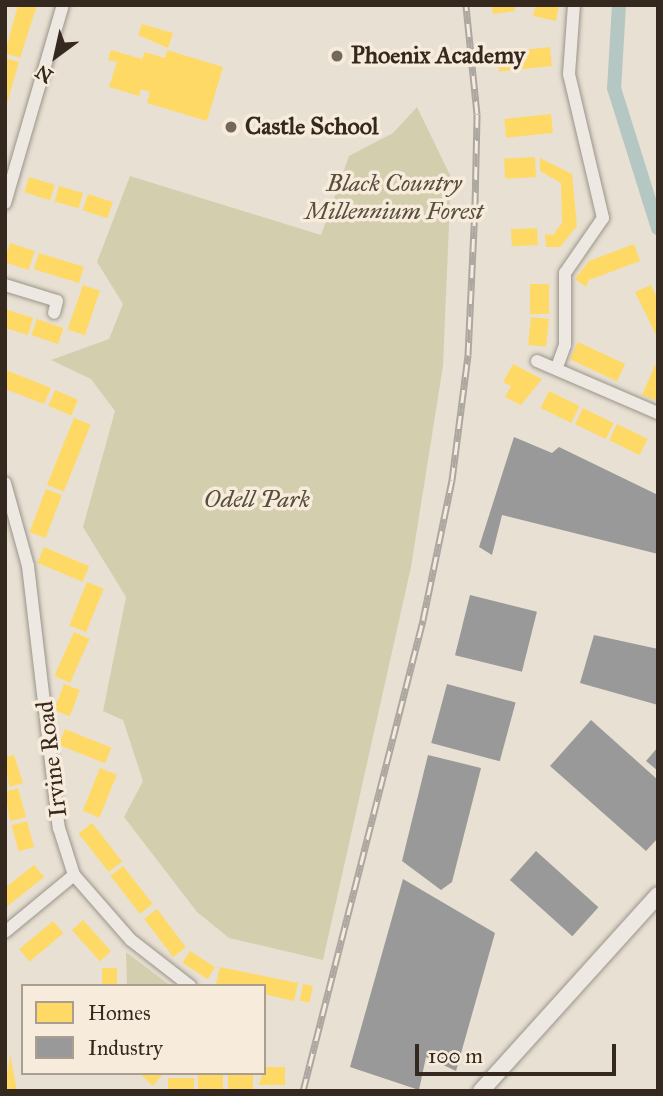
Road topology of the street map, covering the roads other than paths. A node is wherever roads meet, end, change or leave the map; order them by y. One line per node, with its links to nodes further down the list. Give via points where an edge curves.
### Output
1 (64, 5): 3 (street)
2 (574, 5): 7 (street, via 569,74 603,218 565,273 565,345)
3 (5, 203)
4 (5, 285): 5 (street, via 56,307)
5 (62, 287)
6 (537, 360): 7 (street)
7 (557, 367): 8 (street)
8 (658, 413)
9 (5, 483): 10 (street, Irvine Road, via 27,566 59,828)
10 (74, 875): 12 (street); 13 (street, Irvine Road, via 131,940)
11 (658, 895): 14 (street)
12 (5, 932)
13 (187, 984)
14 (481, 1091)

